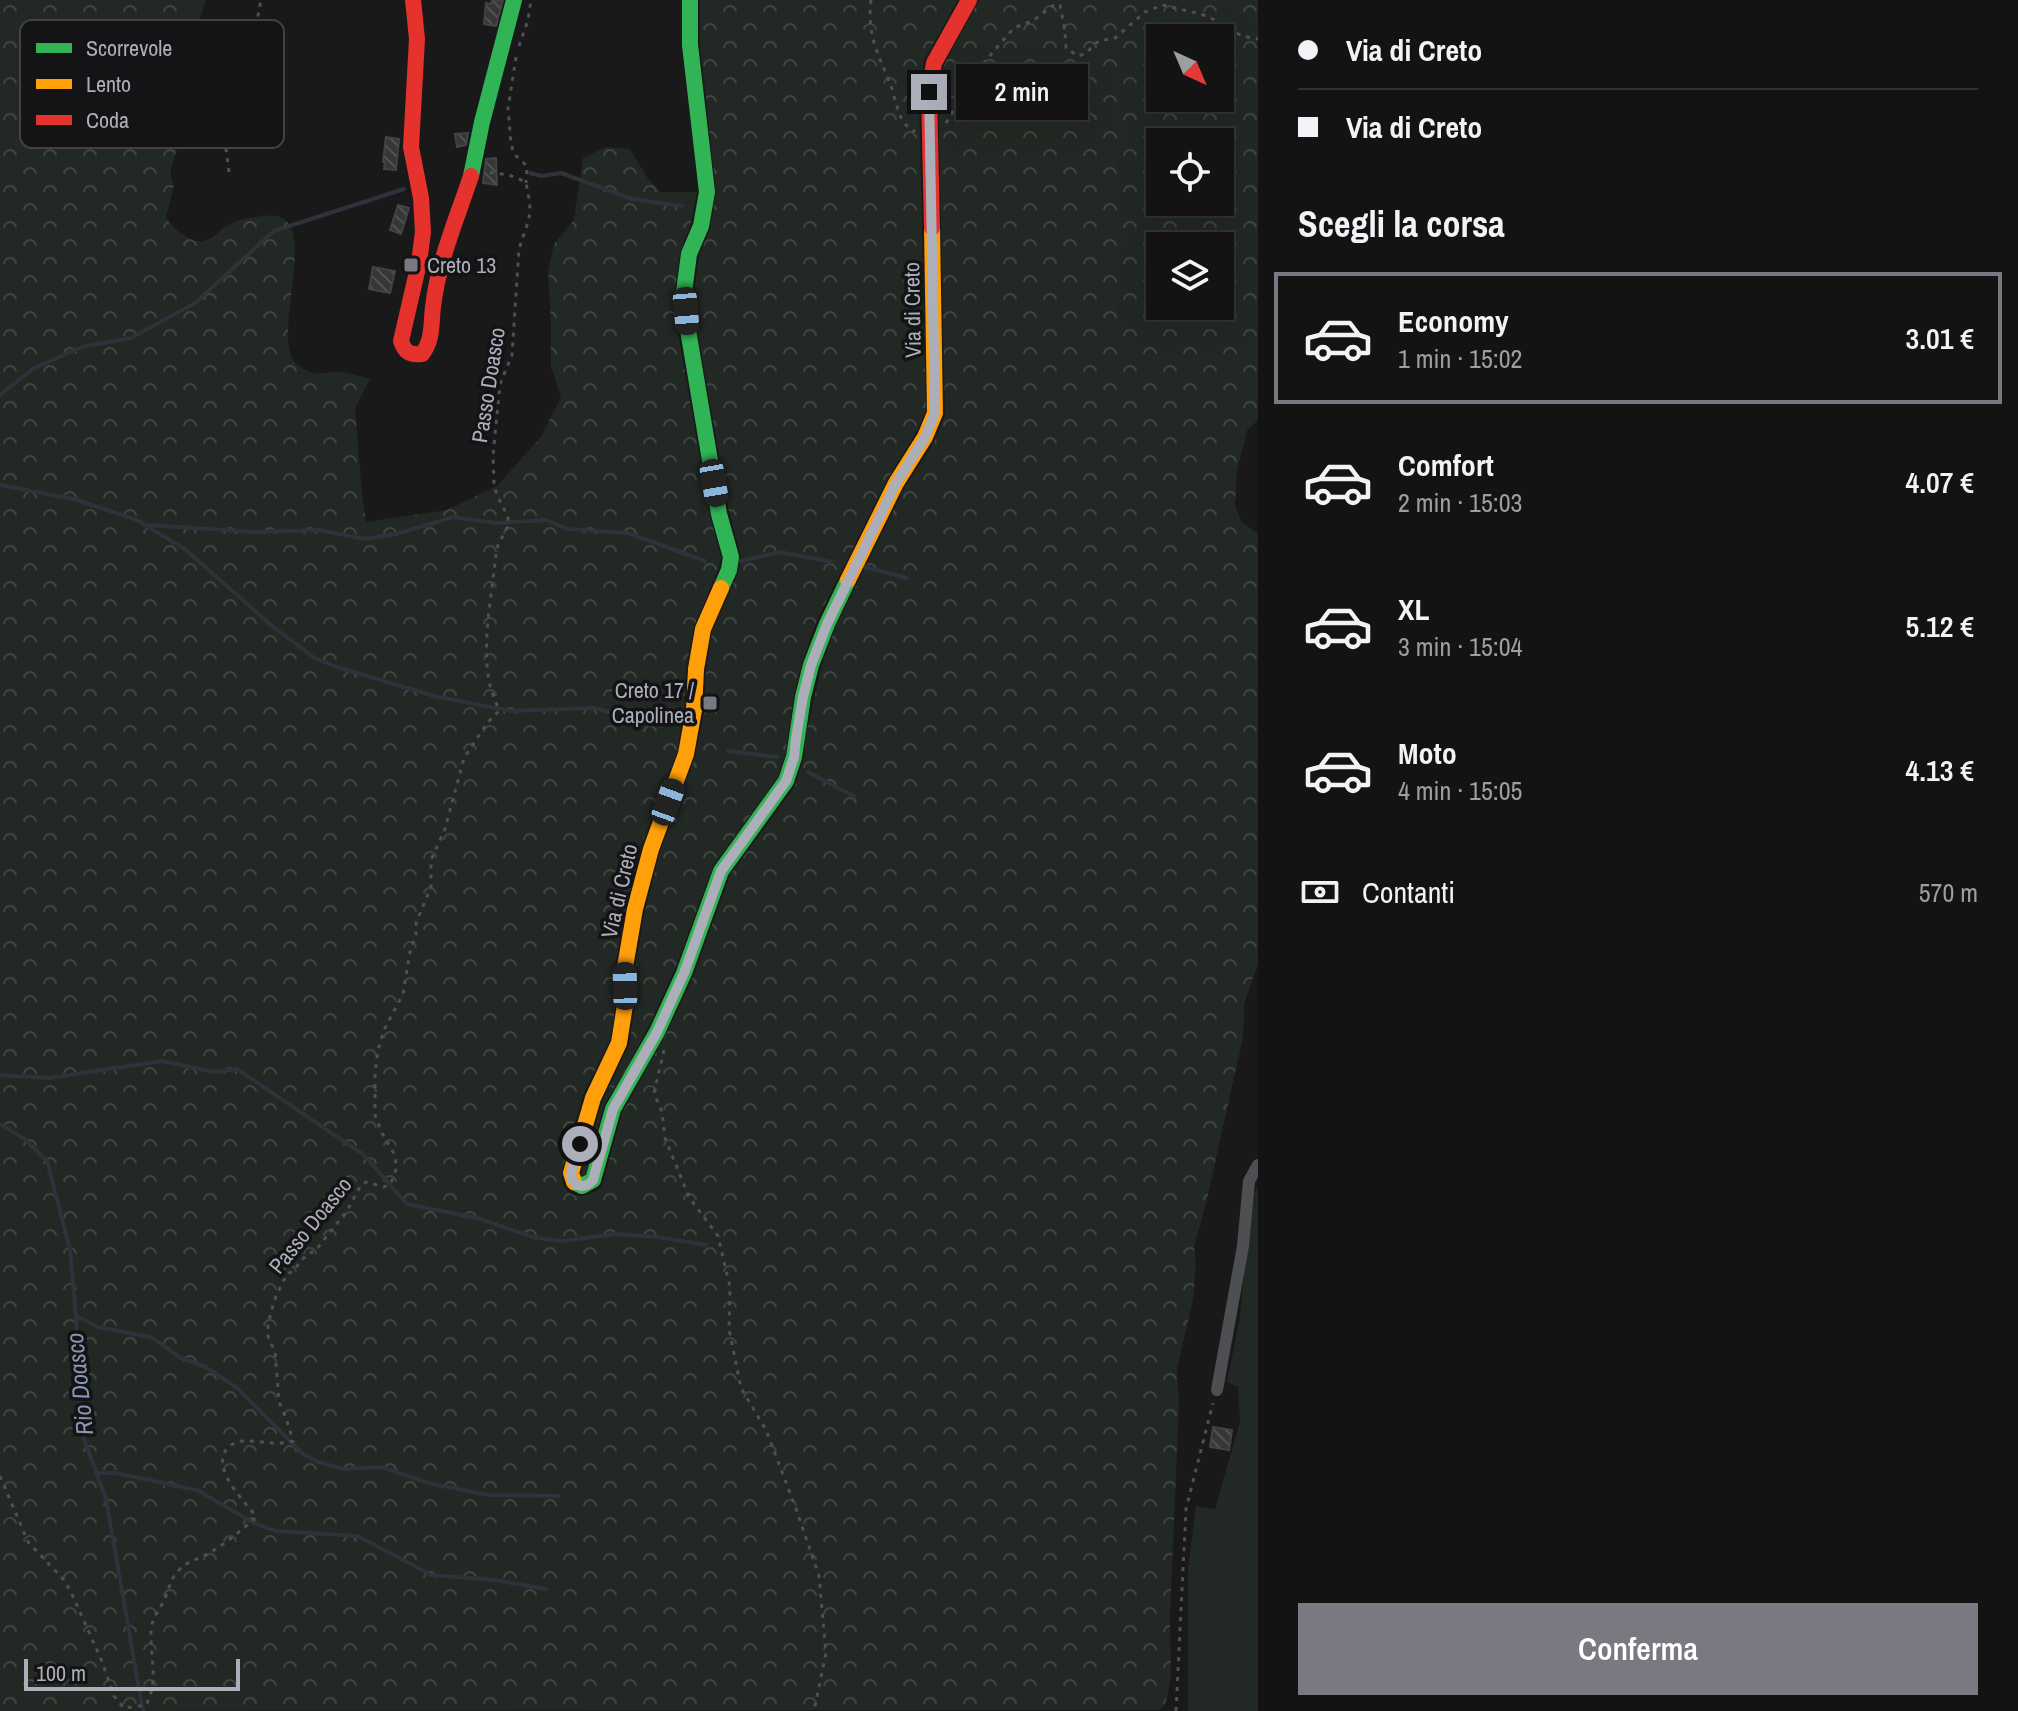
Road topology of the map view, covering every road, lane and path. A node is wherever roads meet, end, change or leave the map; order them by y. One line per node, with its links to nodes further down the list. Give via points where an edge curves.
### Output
1 (261, 0): 8 (path)
2 (413, 0): 13 (main road, via 417,39 411,147 423,238 401,341 408,353 422,354 429,346 440,269)
3 (514, 0): 13 (main road)
4 (531, 0): 15 (path, Passo Doasco, via 508,109 511,144 527,166)
5 (690, 0): 12 (main road, Via di Creto, via 707,192 684,292 719,514 731,557 703,629 686,754 635,909 619,1043 593,1098 571,1173 578,1185 593,1180 613,1109 684,973 721,871 786,781 811,665 827,624 935,413)
6 (871, 0): 12 (path, via 870,30 900,114 925,151)
7 (969, 0): 12 (main road, Via di Creto, via 934,63)
8 (257, 20)
9 (1258, 39): 10 (path, via 1211,18 1162,5 1145,12 1114,39 1102,40 1078,56 1066,48 1063,14 1055,4 1014,28 977,71)
10 (945, 123)
11 (226, 148): 14 (path)
12 (930, 149)
13 (473, 170): 15 (path, via 512,174)
14 (229, 172)
15 (526, 183): 19 (path, Passo Doasco, via 529,219 519,249 512,355 500,384 493,455 494,485 508,517 496,554 488,626 487,673 499,711 464,758 431,860 431,887 416,923 403,994 378,1050 375,1115 393,1152 396,1175 384,1187 361,1185 347,1211 315,1251 287,1274 276,1296 267,1332 275,1351 279,1402 293,1441 239,1441 225,1452 226,1477 256,1516 208,1554 189,1561 170,1584 151,1627 152,1686 146,1705 124,1708 114,1696 70,1590 28,1542)
16 (665, 1048): 20 (path, via 654,1093 665,1138 689,1197 718,1236 730,1287 729,1329 741,1388 766,1430 819,1576 826,1653)
17 (1258, 1165): 18 (street, via 1249,1181)
18 (1217, 1390): 21 (path, via 1186,1509)
19 (0, 1476)
20 (814, 1711)
21 (1176, 1711)

